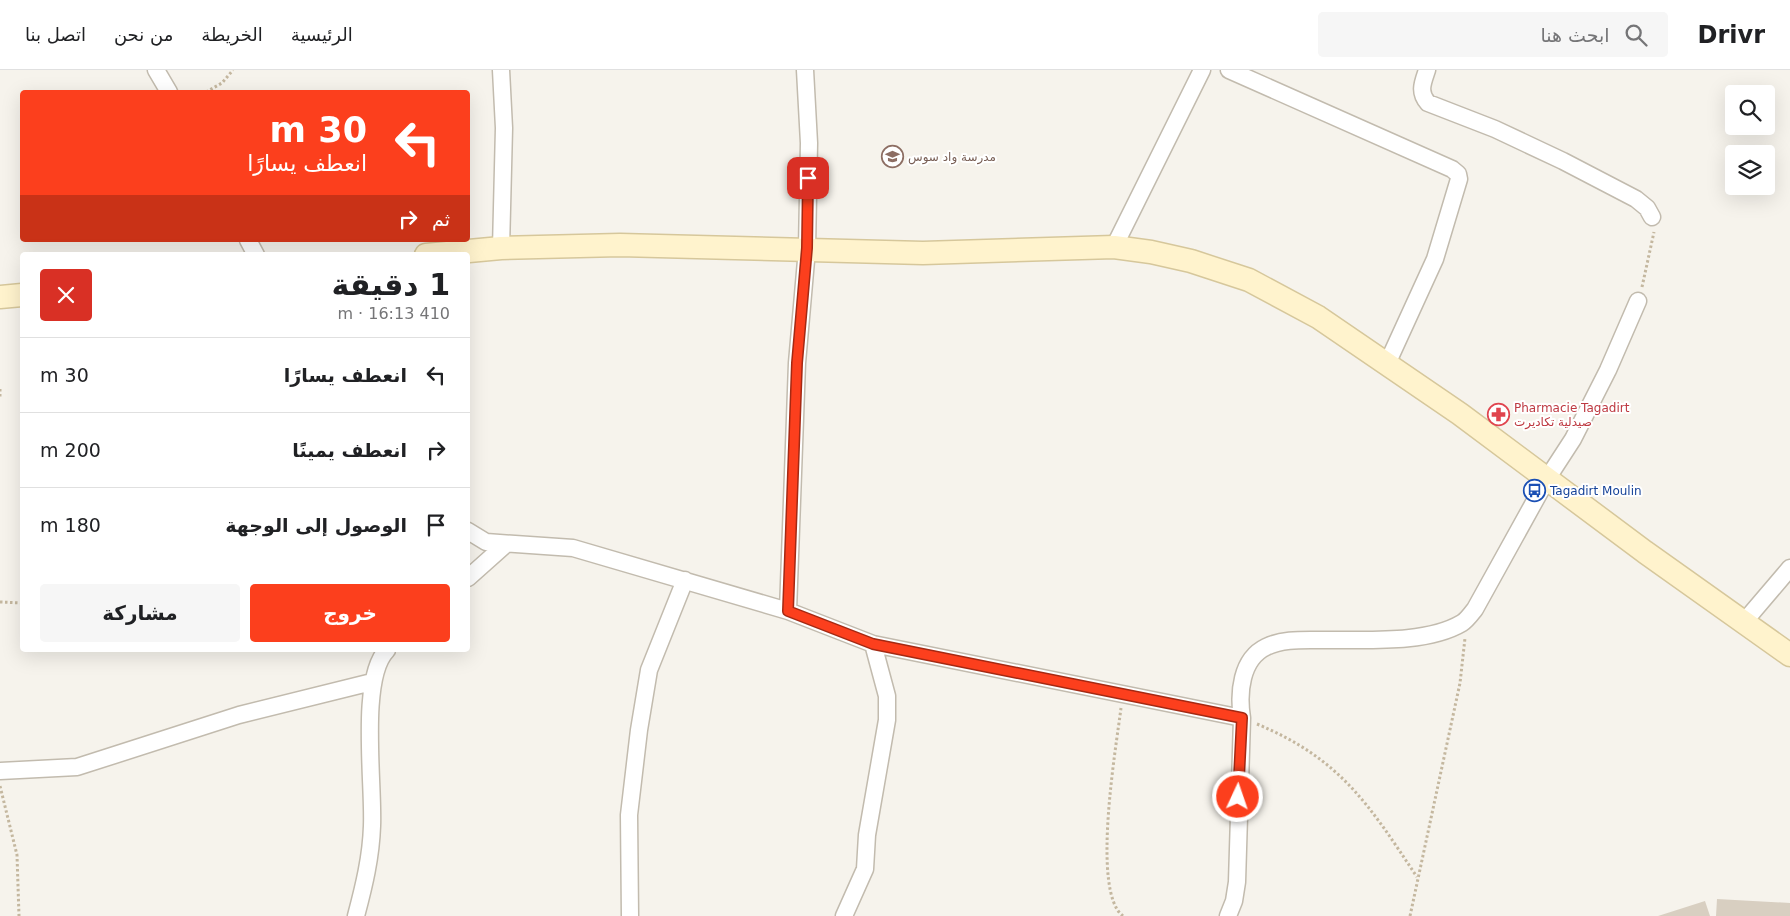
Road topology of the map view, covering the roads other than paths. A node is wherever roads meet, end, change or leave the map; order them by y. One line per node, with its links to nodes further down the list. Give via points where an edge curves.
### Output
1 (156, 70): 7 (street)
2 (501, 70): 10 (street, via 504,128)
3 (805, 70): 11 (street, via 809,143)
4 (1202, 70): 9 (street)
5 (1229, 70): 16 (street, via 1458,174 1450,214 1435,259)
6 (1427, 70): 8 (street, via 1422,97 1428,103 1496,129 1563,161 1636,199)
7 (168, 90)
8 (1652, 217)
9 (1114, 247): 11 (street, via 923,254); 16 (street, via 1191,261 1249,280 1318,317)
10 (501, 248): 11 (street, via 620,245); 12 (street)
11 (807, 248): 23 (street, via 796,372)
12 (458, 252)
13 (20, 295): 14 (street)
14 (0, 297)
15 (1638, 301): 17 (street, via 1574,439)
16 (1387, 364): 17 (street)
17 (1547, 479): 24 (street); 29 (street, via 1475,610 1464,622 1446,630 1395,639 1300,640 1266,647 1254,656 1242,684 1239,696)
18 (470, 532): 19 (street, via 486,542)
19 (506, 544): 21 (street); 22 (street, via 573,548)
20 (1790, 568): 24 (street)
21 (470, 576)
22 (685, 580): 23 (street); 32 (street, via 649,670 639,730 629,815)
23 (788, 611): 25 (street)
24 (1744, 622): 27 (street)
25 (873, 644): 29 (street); 33 (street, via 887,696 887,720 867,836 865,869)
26 (385, 652): 28 (street)
27 (1790, 655)
28 (372, 682): 30 (street, via 239,715 77,767); 31 (street, via 372,824 370,852)
29 (1242, 718): 34 (street, via 1236,882)
30 (0, 771)
31 (356, 916)
32 (630, 916)
33 (844, 916)
34 (1228, 916)

